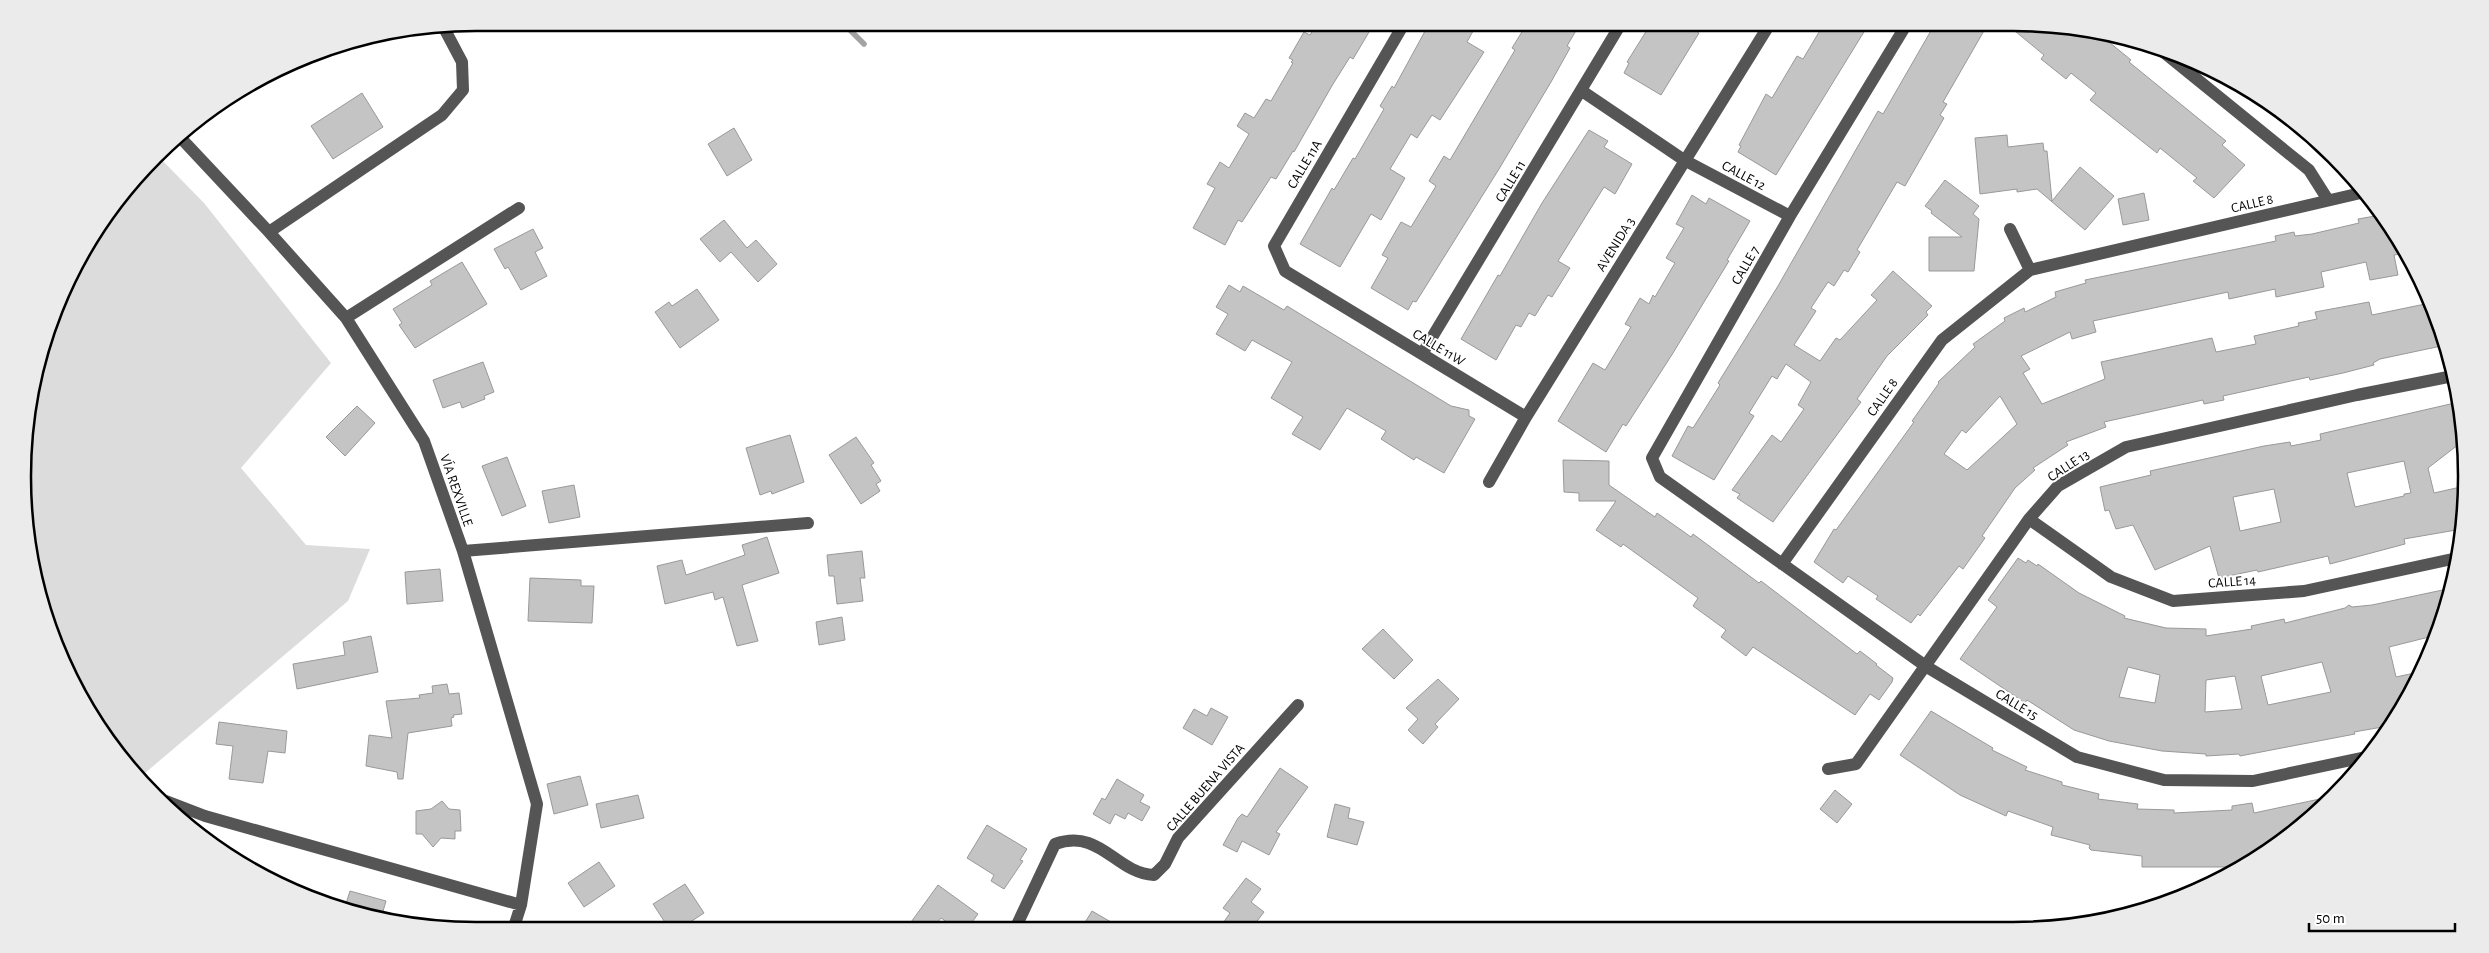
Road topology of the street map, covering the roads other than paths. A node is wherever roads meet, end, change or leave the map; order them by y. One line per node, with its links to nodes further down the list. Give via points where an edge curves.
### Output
1 (1401, 31): 17 (street, CALLE 11A, via 1274,246 1285,271)
2 (1617, 31): 7 (street, CALLE 11)
3 (1765, 31): 9 (street, AVENIDA 3)
4 (1903, 31): 13 (street, CALLE 7)
5 (446, 32): 15 (street, via 462,62 463,90 442,115)
6 (2177, 63): 11 (street, via 2309,170)
7 (1582, 91): 9 (street, CALLE 12); 19 (street, CALLE 11)
8 (184, 141): 15 (street, VÍA REXVILLE)
9 (1684, 160): 13 (street, CALLE 12); 21 (street, AVENIDA 3)
10 (2356, 194): 11 (street, CALLE 8)
11 (2328, 200): 16 (street, CALLE 8)
12 (518, 208): 18 (street)
13 (1790, 216): 23 (street, CALLE 7, via 1652,458 1660,477)
14 (2010, 230): 16 (street)
15 (269, 232): 18 (street, VÍA REXVILLE)
16 (2030, 270): 28 (street, CALLE 8, via 1942,340)
17 (1337, 302): 19 (street, CALLE 11W)
18 (346, 318): 26 (street, VÍA REXVILLE, via 424,441)
19 (1422, 354): 21 (street, CALLE 11W)
20 (2446, 377): 24 (street, CALLE 13, via 2126,447 2058,486)
21 (1526, 417): 22 (street, AVENIDA 3)
22 (1489, 482)
23 (1706, 510): 28 (street, CALLE 15)
24 (2029, 519): 27 (street, CALLE 14, via 2111,577 2173,601 2304,591); 29 (street, CALLE 13)
25 (808, 523): 26 (street)
26 (463, 551): 34 (street, VÍA REXVILLE, via 537,804)
27 (2450, 560)
28 (1782, 564): 29 (street, CALLE 15)
29 (1927, 667): 31 (street, CALLE 15, via 2077,757 2164,780 2253,781); 32 (street, CALLE 13, via 1856,764)
30 (1298, 705): 36 (street, CALLE BUENA VISTA, via 1178,838 1165,864 1154,875 1143,874 1090,842 1069,839 1055,844)
31 (2357, 759)
32 (1828, 768)
33 (177, 805): 34 (street)
34 (521, 906): 35 (street, VÍA REXVILLE)
35 (516, 922)
36 (1018, 922)

